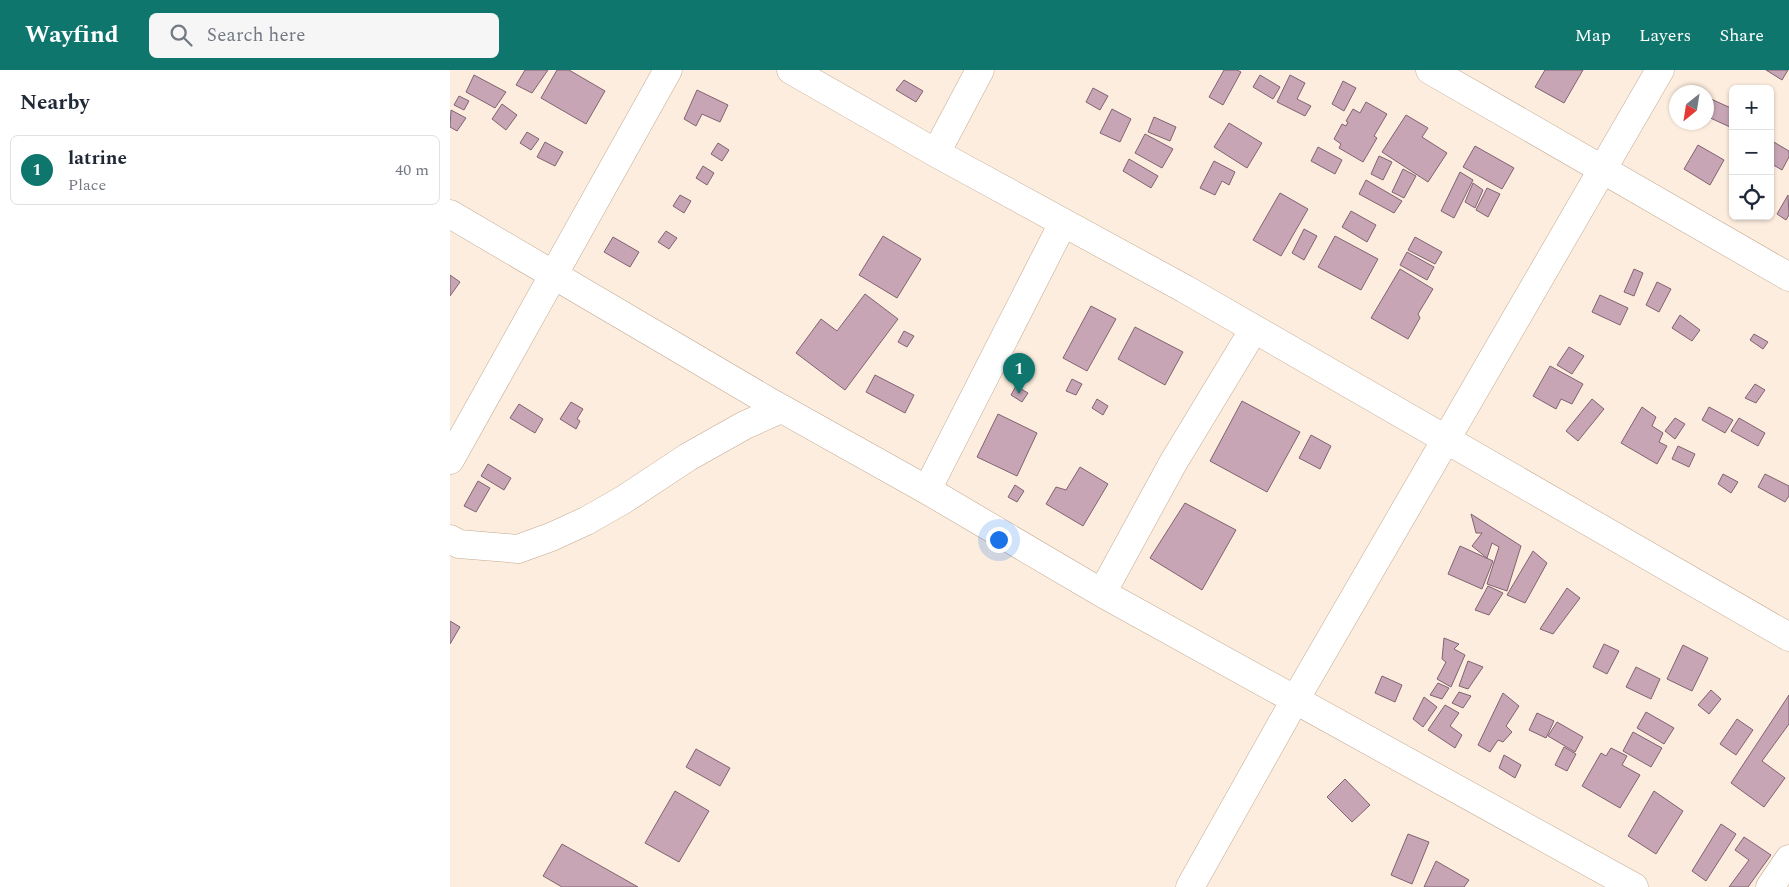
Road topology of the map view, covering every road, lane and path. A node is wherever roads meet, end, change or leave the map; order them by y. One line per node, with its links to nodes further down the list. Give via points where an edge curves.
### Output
1 (668, 70): 10 (street)
2 (790, 70): 6 (street)
3 (980, 70): 6 (street)
4 (1430, 70): 7 (street)
5 (1660, 70): 7 (street)
6 (936, 153): 9 (street)
7 (1602, 170): 11 (street); 14 (street)
8 (450, 214): 10 (street)
9 (1063, 223): 12 (street); 16 (street)
10 (554, 274): 13 (street); 15 (street)
11 (1789, 277)
12 (1254, 329): 14 (street); 18 (street, via 1173,463)
13 (781, 409): 16 (street); 17 (street, via 744,425 623,500 551,537 518,549 479,547)
14 (1445, 441): 19 (street); 20 (street)
15 (450, 460)
16 (927, 490): 18 (street)
17 (450, 539)
18 (1102, 593): 20 (street)
19 (1789, 637)
20 (1295, 700): 22 (street); 23 (street)
21 (1789, 859): 24 (street)
22 (1190, 887)
23 (1634, 887)
24 (1770, 887)

